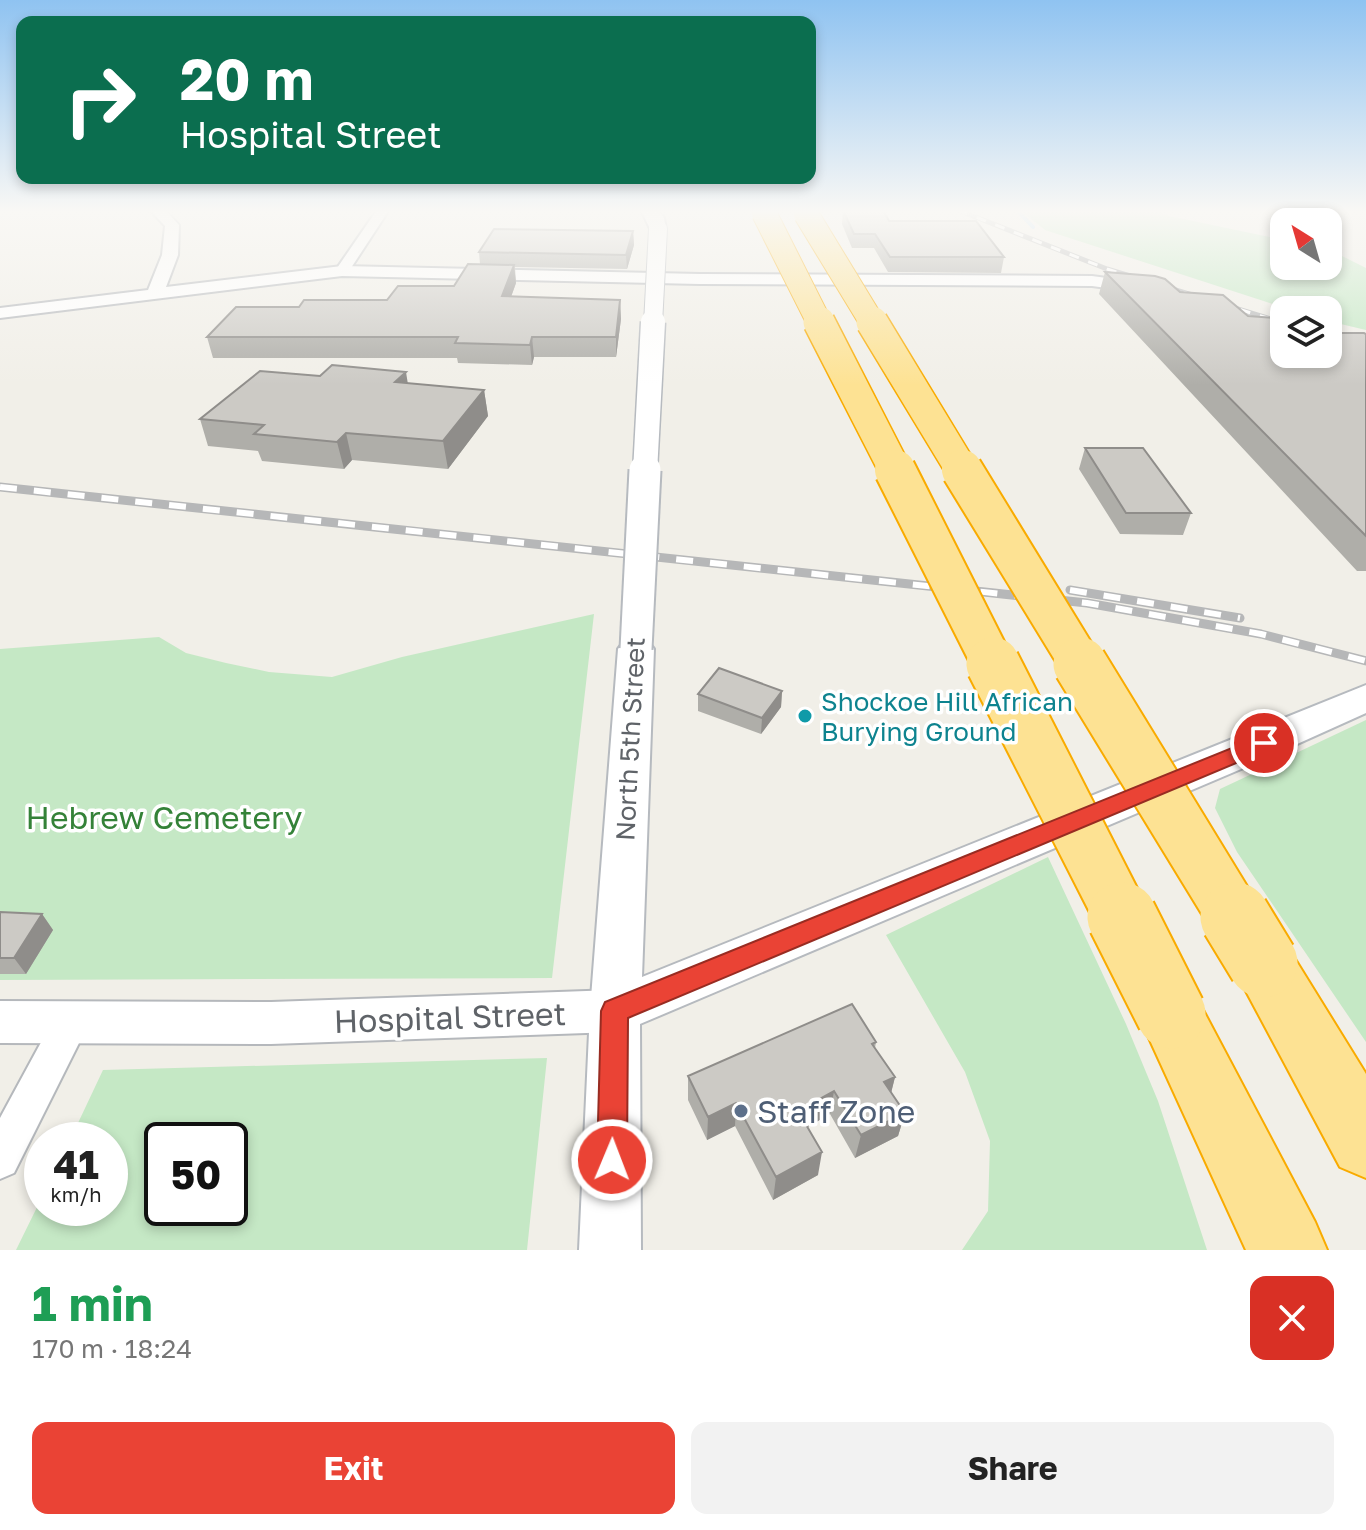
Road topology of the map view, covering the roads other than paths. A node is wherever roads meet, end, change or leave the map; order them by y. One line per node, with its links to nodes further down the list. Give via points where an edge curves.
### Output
1 (165, 268): 7 (street)
2 (344, 268): 6 (street)
3 (651, 268): 12 (main road, North 5th Street, bridge)
4 (811, 268): 18 (highway, bridge)
5 (820, 268): 11 (highway, bridge)
6 (342, 271): 7 (street); 8 (street, via 1092,281)
7 (156, 292): 9 (street)
8 (1161, 293)
9 (0, 313)
10 (1366, 698): 12 (main road, Hospital Street)
11 (1263, 963): 15 (highway); 16 (highway)
12 (615, 1011): 14 (street, Hospital Street, via 271,1023); 19 (main road, North 5th Street)
13 (0, 1022): 14 (street, Hospital Street)
14 (71, 1023): 17 (street)
15 (1366, 1108)
16 (1366, 1141)
17 (0, 1159)
18 (1274, 1228)
19 (610, 1250)

